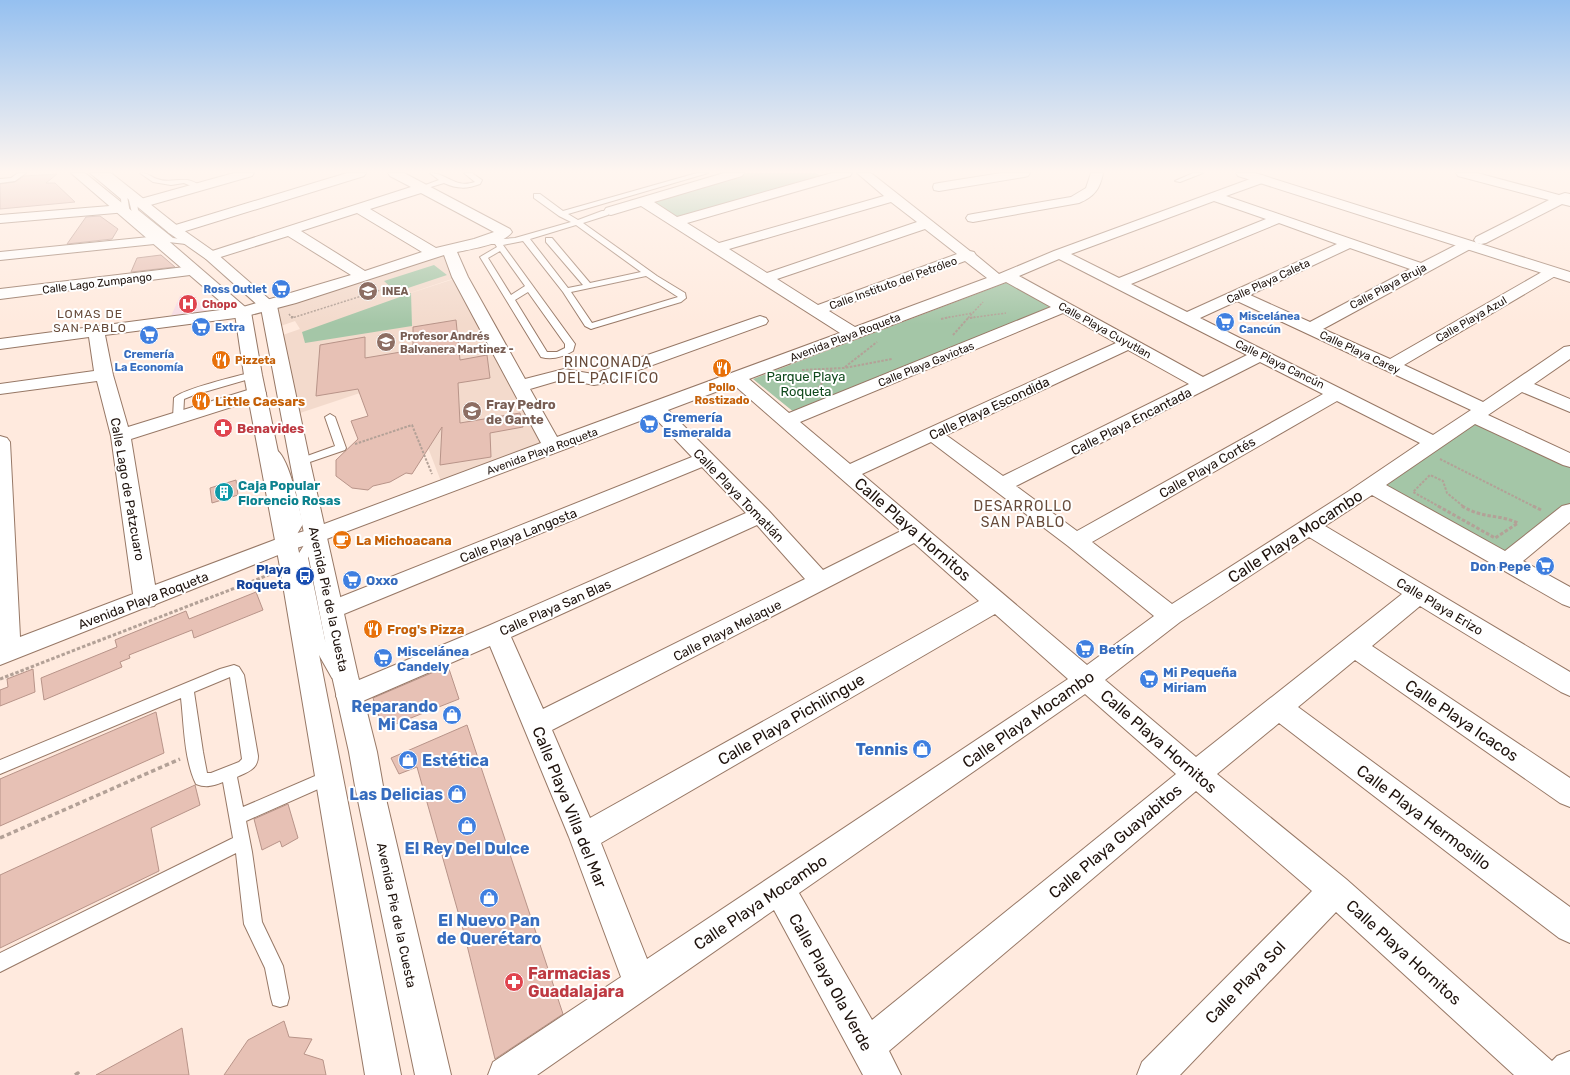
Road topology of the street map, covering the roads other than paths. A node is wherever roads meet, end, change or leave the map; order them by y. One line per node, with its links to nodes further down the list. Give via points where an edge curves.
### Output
1 (139, 223): 21 (street)
2 (150, 223): 25 (lane, via 171,240)
3 (166, 223): 18 (street)
4 (196, 223): 18 (street)
5 (311, 223): 19 (street)
6 (387, 223): 28 (street)
7 (475, 223): 23 (street)
8 (573, 223): 20 (lane)
9 (579, 223): 37 (lane)
10 (678, 223): 27 (street)
11 (802, 223): 27 (street)
12 (928, 223): 32 (street, Calle Playa Cuyutlan); 40 (street)
13 (1141, 223): 29 (street, Avenida Playa Roqueta)
14 (1268, 223): 42 (street)
15 (1290, 223): 26 (street)
16 (1416, 223): 24 (street)
17 (1514, 223): 24 (street, Calle Playa Bruja)
18 (174, 230): 25 (street)
19 (290, 230): 31 (street); 38 (street)
20 (525, 238): 23 (lane); 45 (lane)
21 (159, 240): 30 (street); 35 (street)
22 (549, 240): 43 (lane)
23 (502, 241): 28 (street, via 485,240); 44 (lane); 48 (lane, via 484,257)
24 (1474, 242): 33 (street); 34 (street, Calle Playa Bruja); 36 (street)
25 (192, 243): 31 (street)
26 (1350, 243): 34 (street); 47 (street, Calle Playa Caleta)
27 (718, 248): 40 (street)
28 (441, 251): 38 (street); 68 (street, via 460,277)
29 (1059, 254): 41 (street, Avenida Playa Roqueta); 42 (street, Calle Playa Cancún)
30 (0, 256)
31 (210, 256): 49 (street)
32 (969, 256): 41 (street, Calle Playa Cuyutlan); 51 (street, Calle Instituto del Petróleo)
33 (1570, 267)
34 (1422, 268): 55 (street, Calle Playa Bruja)
35 (193, 271): 46 (street, Calle Lago Zumpango); 52 (street)
36 (1552, 272): 39 (street); 62 (street, Calle Playa Azul)
37 (648, 273): 43 (lane); 45 (lane, via 682,295 682,298 591,326)
38 (363, 276): 49 (street)
39 (1570, 277)
40 (766, 278): 51 (street)
41 (1002, 278): 50 (street, Calle Playa Cuyutlan); 57 (street, Avenida Playa Roqueta)
42 (1119, 284): 53 (street, Calle Playa Cancún)
43 (588, 286): 45 (lane)
44 (530, 287): 48 (lane); 48 (lane, via 570,344 570,349 566,352 553,356 544,355)
45 (566, 291)
46 (0, 294)
47 (1237, 295): 53 (street, Calle Playa Caleta); 55 (street, Calle Playa Carey)
48 (510, 299)
49 (269, 306): 52 (street); 85 (street, Avenida Pie de la Cuesta)
50 (1064, 307): 58 (street, Calle Playa Cuyutlan); 77 (street, Calle Playa Gaviotas)
51 (818, 310): 57 (street)
52 (243, 312): 56 (street); 63 (street)
53 (1186, 318): 61 (street, Calle Playa Cancún)
54 (760, 321): 68 (street, via 594,380 564,374)
55 (1310, 329): 62 (street, Calle Playa Carey)
56 (96, 332): 59 (street); 64 (street, Calle Lago de Patzcuaro)
57 (854, 334): 65 (street, Avenida Playa Roqueta)
58 (1129, 343): 66 (street, Calle Playa Cuyutlan); 78 (street, Calle Playa Escondida)
59 (0, 344)
60 (1570, 351): 67 (street, Calle Playa Mocambo)
61 (1260, 355): 66 (street, Calle Playa Encantada); 71 (street, Calle Playa Cancún)
62 (1390, 366): 74 (street, Calle Playa Carey)
63 (253, 374): 70 (street); 76 (lane, via 190,392 178,398)
64 (104, 375): 69 (street); 79 (street, Calle Lago de Patzcuaro)
65 (737, 378): 73 (street, Avenida Playa Roqueta); 77 (street, Calle Playa Hornitos)
66 (1204, 384): 87 (street, Calle Playa Encantada)
67 (1521, 384): 72 (street); 74 (street, Calle Playa Mocambo)
68 (519, 386): 81 (street)
69 (0, 389)
70 (257, 393): 76 (street); 95 (street)
71 (1338, 393): 82 (street, Calle Playa Cancún); 94 (street, Calle Playa Cortés)
72 (1570, 406)
73 (656, 408): 81 (street, Avenida Playa Roqueta); 83 (street, Calle Playa Tomatlán)
74 (1479, 412): 82 (street, Calle Playa Mocambo); 84 (street, Calle Playa Carey)
75 (330, 417): 85 (lane, via 341,448)
76 (178, 418): 79 (street)
77 (787, 421): 86 (street, Calle Playa Hornitos)
78 (932, 434): 86 (street, Calle Playa Escondida); 87 (street)
79 (121, 436): 100 (street, Calle Lago de Patzcuaro)
80 (0, 442): 106 (street)
81 (553, 447): 93 (street, Avenida Playa Roqueta)
82 (1430, 447): 88 (street, Calle Playa Mocambo)
83 (705, 459): 89 (street, Calle Playa Tomatlán); 102 (street, Calle Playa Langosta)
84 (1570, 461)
85 (300, 462): 93 (street, Avenida Pie de la Cuesta)
86 (848, 474): 92 (street, Calle Playa Hornitos)
87 (1002, 485): 94 (street)
88 (1372, 486): 91 (street, Calle Playa Mocambo); 96 (street)
89 (760, 515): 97 (street, Calle Playa Tomatlán); 104 (street, Calle Playa San Blas)
90 (1566, 518): 96 (street)
91 (1309, 527): 98 (street, Calle Playa Erizo); 103 (street, Calle Playa Mocambo)
92 (916, 533): 97 (street, Calle Playa Melaque); 101 (street, Calle Playa Hornitos)
93 (316, 535): 95 (street); 102 (street, Avenida Pie de la Cuesta); 110 (lane, via 302,558 318,641)
94 (1076, 542): 103 (street)
95 (288, 555): 100 (street, Avenida Playa Roqueta); 116 (street)
96 (1506, 562): 99 (street)
97 (821, 582): 112 (street, Calle Playa Melaque)
98 (1420, 593): 105 (street, Calle Playa Guayabitos); 108 (street, Calle Playa Erizo)
99 (1570, 598)
100 (146, 600): 106 (street, Avenida Playa Roqueta)
101 (997, 602): 107 (street, Calle Playa Hornitos); 119 (street, Calle Playa Pichilingue)
102 (331, 610): 110 (street, Avenida Pie de la Cuesta)
103 (1171, 616): 107 (street, Calle Playa Mocambo)
104 (496, 633): 110 (street, Calle Playa San Blas); 112 (street, Calle Playa Villa del Mar)
105 (1355, 647): 111 (street, Calle Playa Guayabitos); 117 (street, Calle Playa Icacos)
106 (4, 654)
107 (1087, 679): 115 (street, Calle Playa Hornitos); 121 (street, Calle Playa Mocambo)
108 (1570, 685)
109 (187, 690): 113 (lane); 114 (lane, via 201,779 211,780); 114 (lane, via 225,673 234,671 237,675 250,762)
110 (349, 696): 130 (street, Avenida Pie de la Cuesta)
111 (1278, 708): 115 (street, Calle Playa Guayabitos); 123 (street, Calle Playa Hermosillo)
112 (537, 726): 119 (street, Calle Playa Villa del Mar)
113 (0, 767)
114 (229, 773): 118 (lane)
115 (1196, 774): 122 (street, Calle Playa Hornitos); 127 (street, Calle Playa Guayabitos)
116 (329, 777): 118 (lane); 129 (street)
117 (1570, 794)
118 (238, 817): 120 (lane)
119 (584, 837): 125 (street, Calle Playa Villa del Mar)
120 (242, 842): 124 (lane); 126 (lane, via 253,924 274,966)
121 (779, 889): 125 (street, Calle Playa Mocambo); 127 (street, Calle Playa Ola Verde)
122 (1335, 890): 133 (street, Calle Playa Sol); 134 (street, Calle Playa Hornitos)
123 (1570, 927)
124 (0, 963)
125 (640, 984): 131 (street, Calle Playa Mocambo)
126 (280, 998)
127 (867, 1047): 132 (street, Calle Playa Ola Verde)
128 (1570, 1069): 135 (street)
129 (383, 1075)
130 (433, 1075)
131 (506, 1075)
132 (883, 1075)
133 (1155, 1075)
134 (1541, 1075)
135 (1564, 1075)

